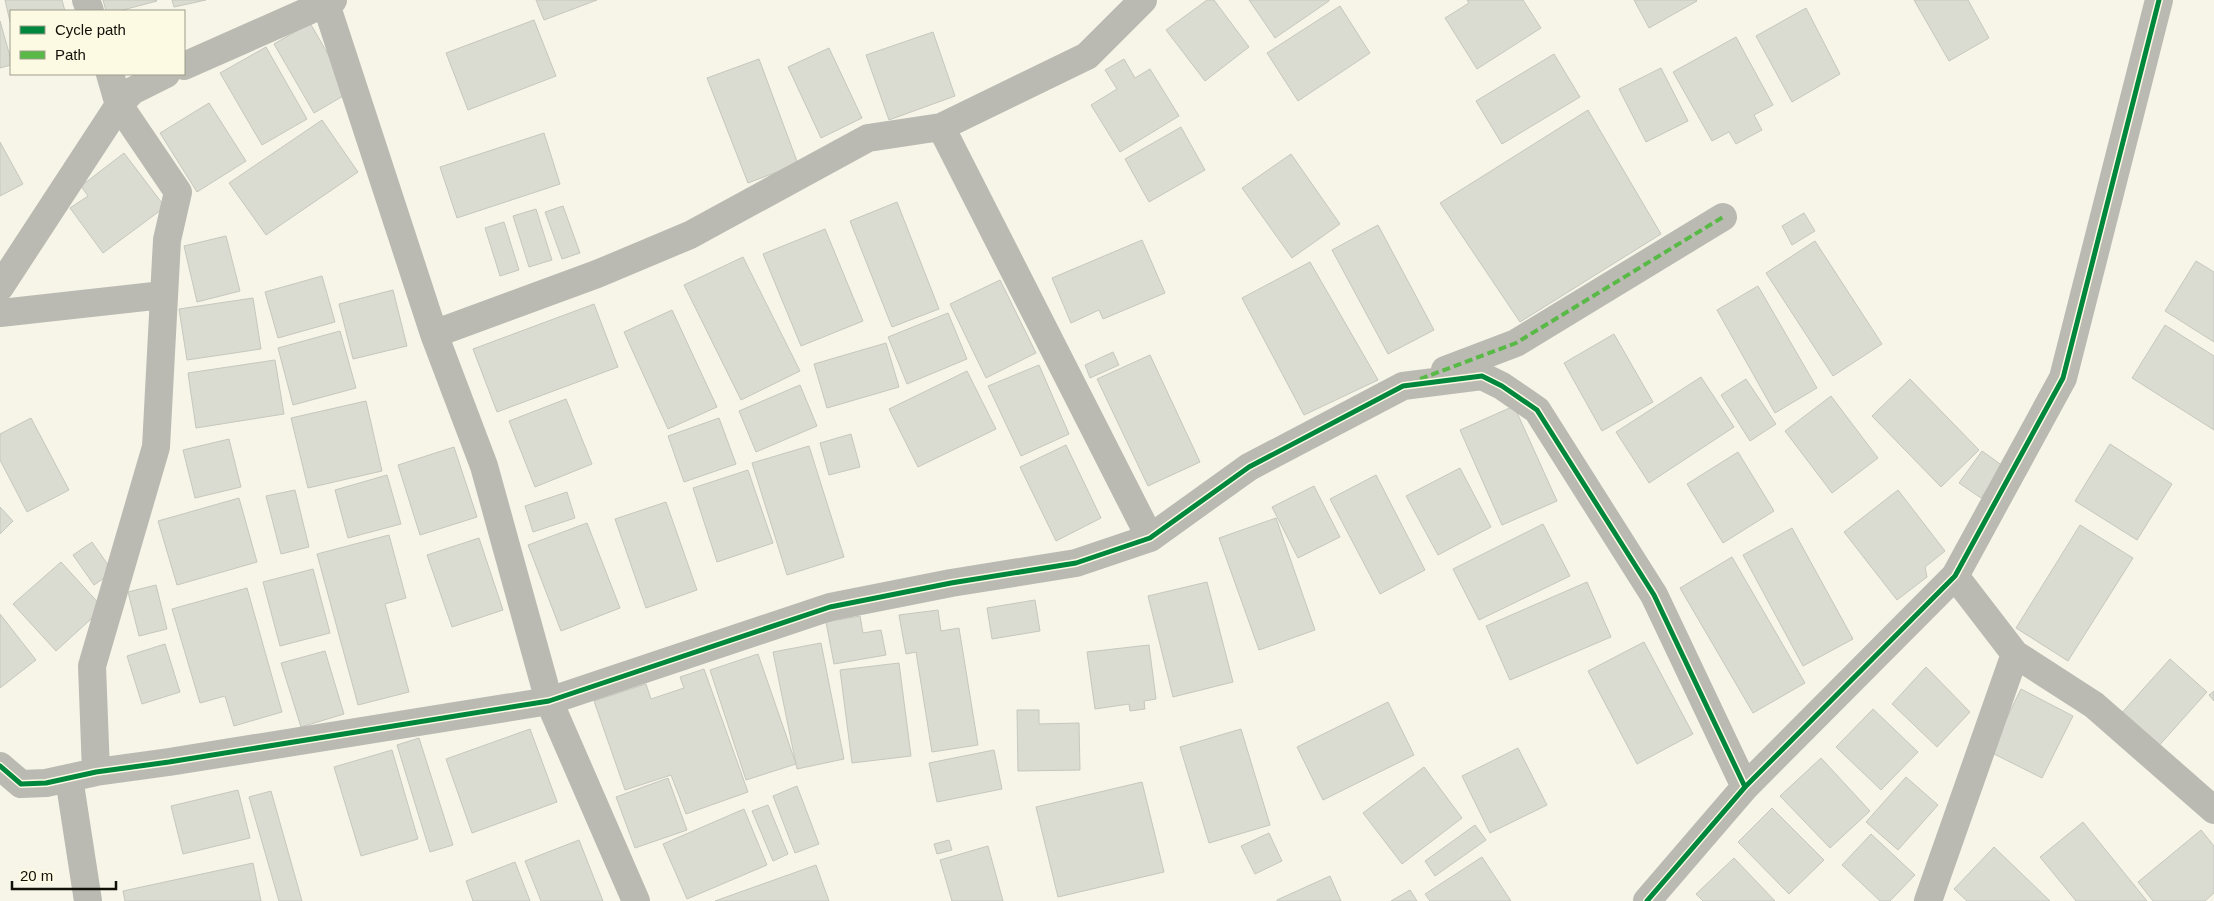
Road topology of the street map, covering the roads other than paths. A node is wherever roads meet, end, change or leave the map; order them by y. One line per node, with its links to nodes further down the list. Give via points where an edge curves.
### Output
1 (1143, 0): 8 (street, via 1088,56)
2 (2159, 0): 16 (street, via 2063,378)
3 (329, 2): 4 (street); 13 (street)
4 (185, 66)
5 (110, 75): 7 (street)
6 (164, 75): 7 (street, via 132,91)
7 (120, 105): 10 (street); 11 (street, via 178,192 168,240)
8 (941, 127): 13 (street, via 868,138 690,235 597,274); 15 (street)
9 (1723, 218): 14 (street, via 1516,342)
10 (0, 287)
11 (163, 295): 12 (street); 20 (street, via 156,447 92,666)
12 (0, 313)
13 (434, 334): 18 (street, via 484,466)
14 (1402, 386): 15 (street, via 1249,467); 22 (street, via 1482,376 1537,410 1654,595)
15 (1150, 538): 18 (street, via 1076,562 830,607)
16 (1954, 576): 17 (street); 22 (street)
17 (2015, 654): 23 (street, via 2094,705); 27 (street)
18 (549, 701): 20 (street); 25 (street)
19 (0, 766): 21 (street, via 21,784)
20 (96, 772): 21 (street)
21 (69, 778): 24 (street)
22 (1745, 787): 26 (street)
23 (2214, 810)
24 (88, 901)
25 (636, 901)
26 (1647, 901)
27 (1928, 901)

